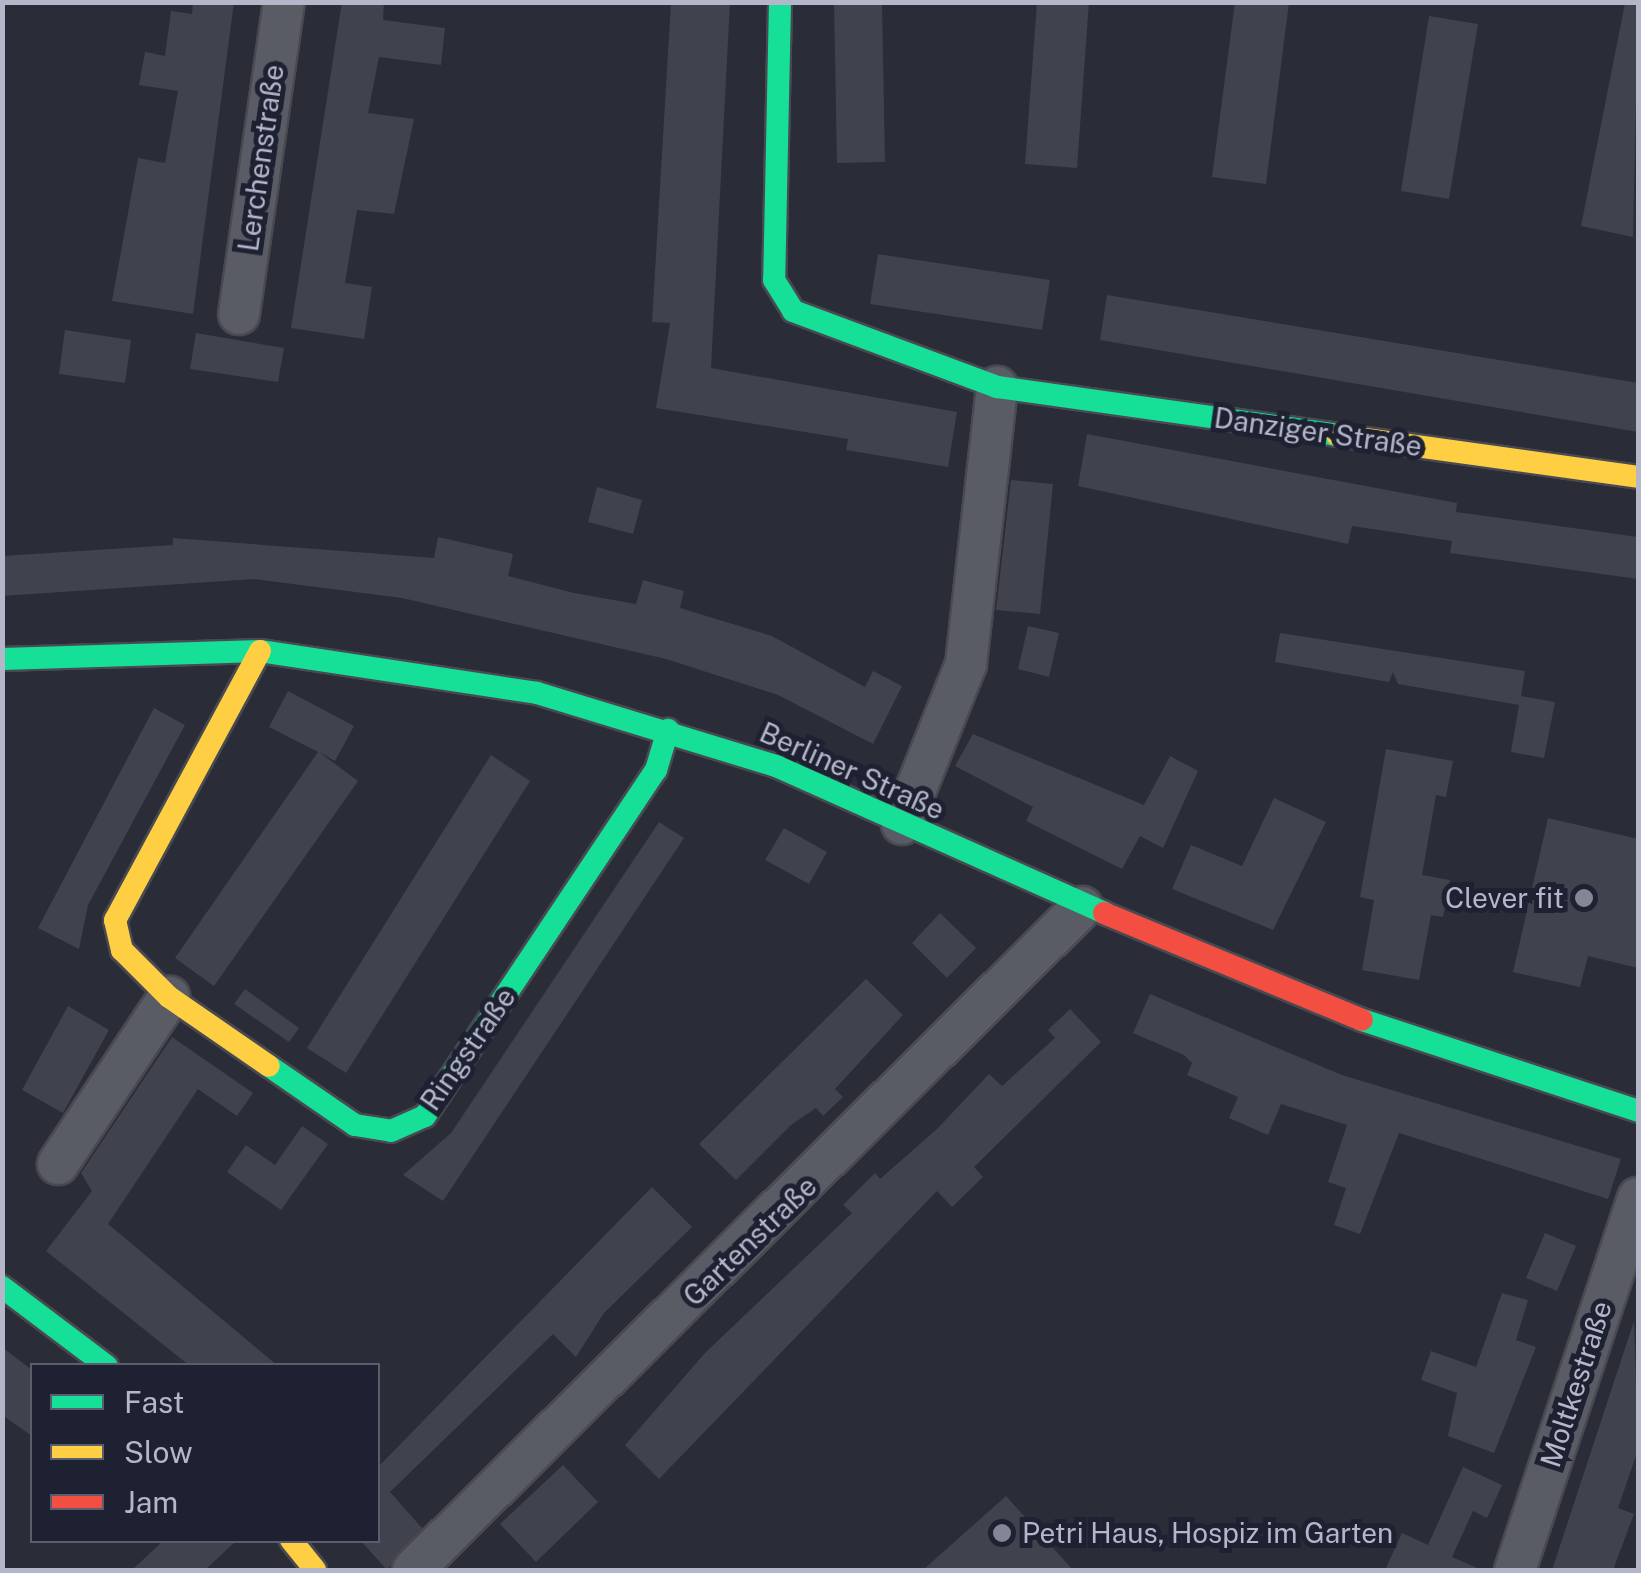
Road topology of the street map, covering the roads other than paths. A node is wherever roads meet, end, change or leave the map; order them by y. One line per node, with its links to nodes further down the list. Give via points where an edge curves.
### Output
1 (284, 2): 3 (street, Lerchenstraße)
2 (780, 2): 4 (street, Danziger Straße, via 774,280 793,311)
3 (238, 314)
4 (998, 387): 5 (street, Danziger Straße); 9 (street, via 966,664)
5 (1638, 477)
6 (260, 651): 7 (street, Berliner Straße); 8 (street, Berliner Straße, via 537,694); 11 (street, Ringstraße, via 115,920 122,950)
7 (2, 659)
8 (668, 730): 9 (street, Berliner Straße, via 776,766); 11 (street, Ringstraße, via 656,770 425,1116 391,1131 355,1124)
9 (902, 824): 10 (street, Berliner Straße)
10 (1082, 907): 12 (street, Berliner Straße, via 1290,997); 19 (street, Gartenstraße)
11 (169, 997): 13 (street)
12 (1638, 1111)
13 (58, 1164)
14 (1638, 1198): 20 (street, Moltkestraße)
15 (2, 1287): 16 (street)
16 (103, 1363)
17 (292, 1543): 18 (street)
18 (315, 1570)
19 (414, 1570)
20 (1514, 1570)

